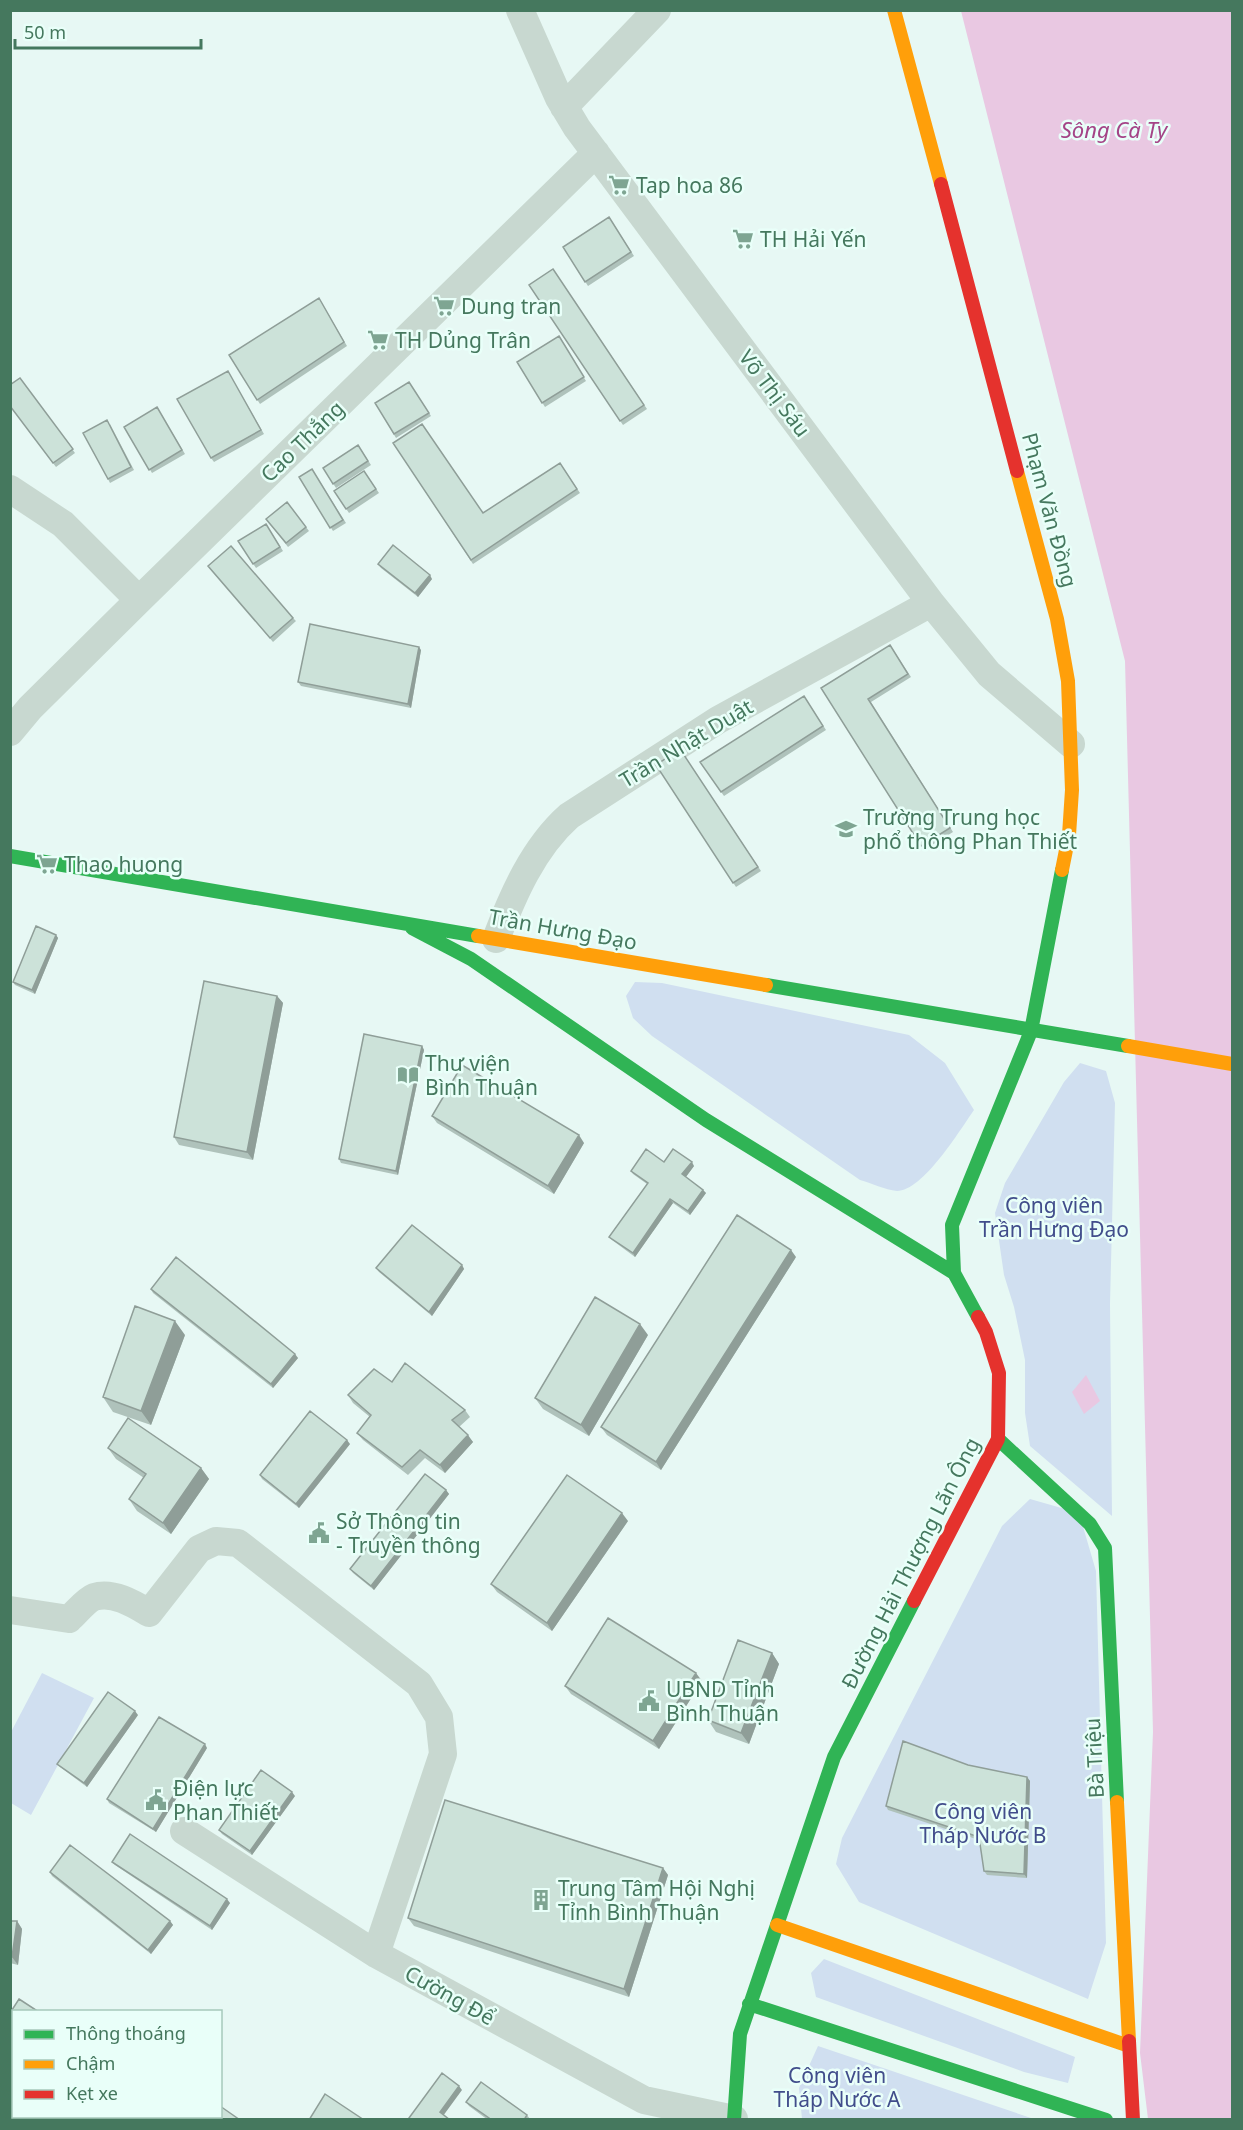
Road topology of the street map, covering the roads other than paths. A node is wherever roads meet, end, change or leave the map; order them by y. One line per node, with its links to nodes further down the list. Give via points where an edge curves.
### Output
1 (520, 10): 4 (street, Võ Thị Sáu)
2 (657, 10): 4 (street)
3 (894, 10): 10 (street, Phạm Văn Đồng, via 1057,619 1068,681)
4 (564, 107): 5 (street, Võ Thị Sáu)
5 (596, 153): 7 (street, Cao Thắng); 8 (street, Võ Thị Sáu)
6 (10, 489): 7 (street, via 63,524)
7 (139, 600): 9 (street, Cao Thắng)
8 (931, 603): 10 (street, Võ Thị Sáu, via 989,674); 13 (street, Trần Nhật Duật, via 718,720 569,816 553,831 515,891)
9 (10, 732)
10 (1071, 744): 14 (street, Phạm Văn Đồng, via 1069,835)
11 (10, 856): 12 (street, Trần Hưng Đạo)
12 (402, 923): 13 (street, Trần Hưng Đạo); 16 (street, via 471,958 706,1120)
13 (496, 939): 14 (street, Trần Hưng Đạo)
14 (1031, 1030): 15 (street, Trần Hưng Đạo); 16 (street, Đường Hải Thượng Lãn Ông, via 952,1225)
15 (1233, 1065)
16 (954, 1273): 17 (street, Đường Hải Thượng Lãn Ông, via 986,1332 999,1373)
17 (998, 1439): 20 (street, Đường Hải Thượng Lãn Ông, via 834,1757); 23 (street, Bà Triệu, via 1090,1524 1105,1548)
18 (10, 1610): 21 (street, via 69,1619 93,1597 108,1596 128,1601 149,1613 200,1549 216,1541 238,1543 419,1684 439,1717 443,1754)
19 (183, 1831): 21 (street, Cường Để)
20 (777, 1925): 22 (street, Đường Hải Thượng Lãn Ông); 23 (street)
21 (376, 1954): 24 (street, Cường Để, via 644,2100)
22 (749, 2004): 24 (street, Đường Hải Thượng Lãn Ông, via 740,2034); 25 (street)
23 (1129, 2046): 26 (street, Bà Triệu)
24 (734, 2120)
25 (1106, 2120)
26 (1133, 2120)

